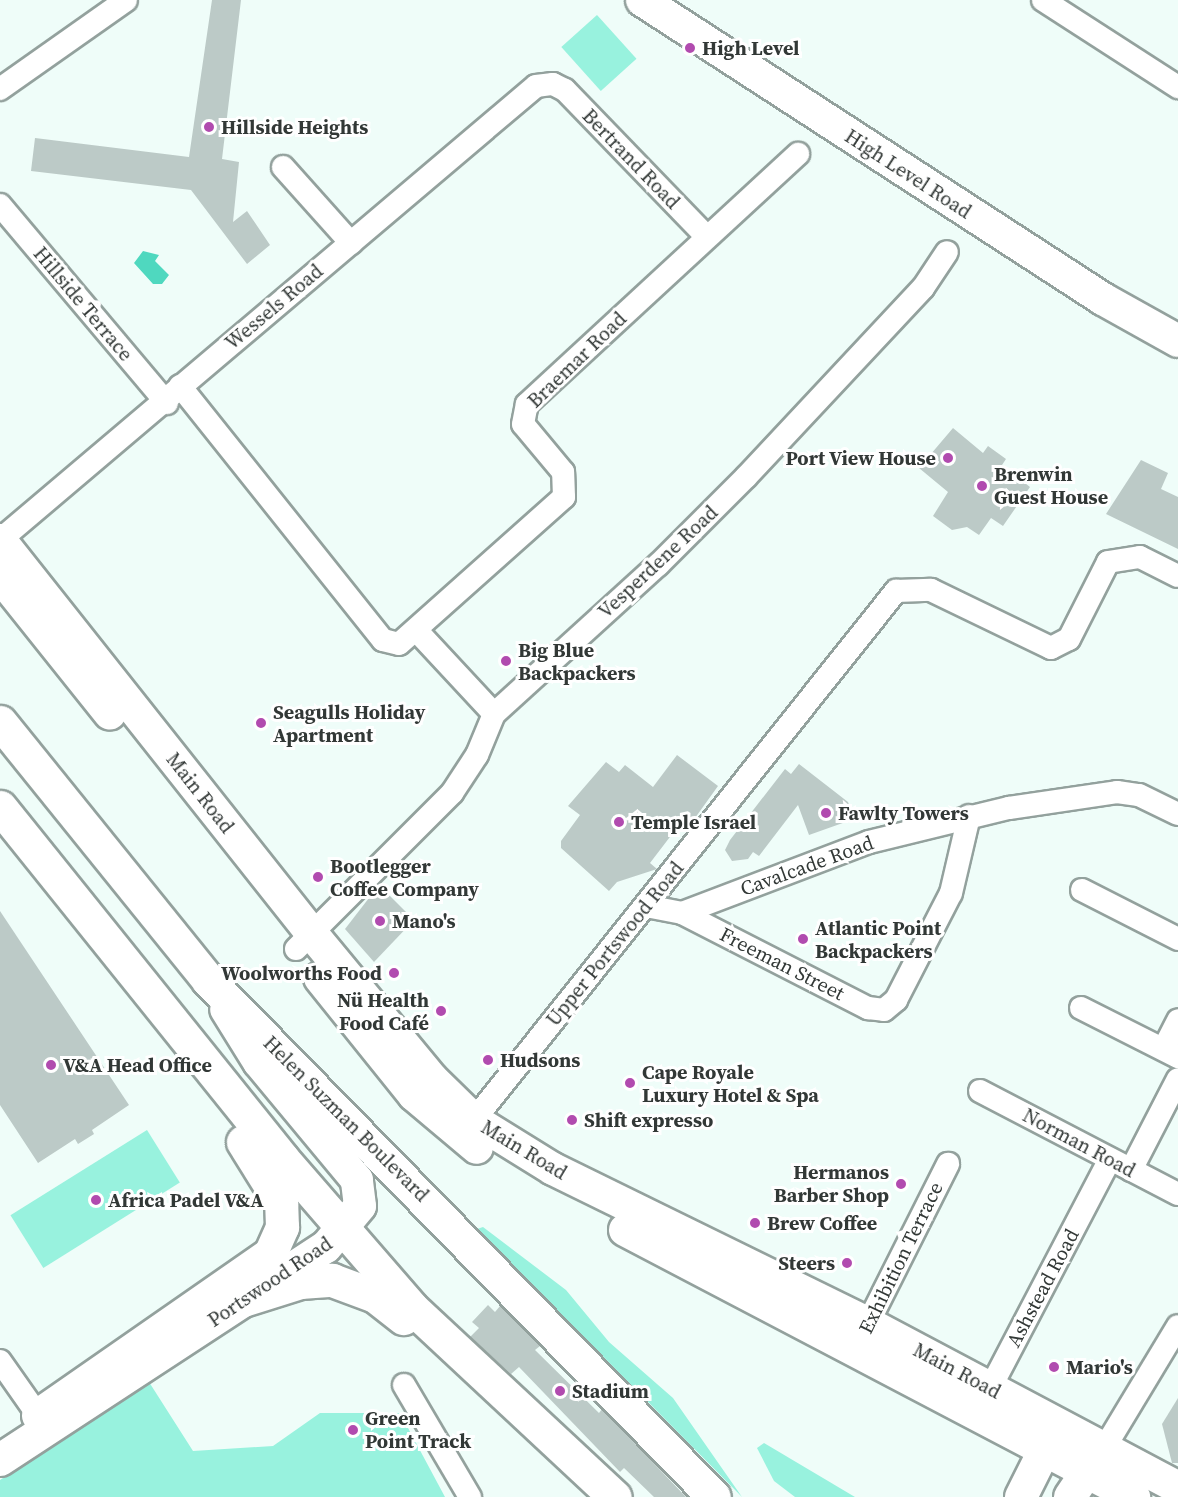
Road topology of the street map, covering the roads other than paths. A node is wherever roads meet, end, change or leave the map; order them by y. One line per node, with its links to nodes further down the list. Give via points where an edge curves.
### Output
1 (126, 0): 6 (street)
2 (642, 0): 13 (main road, High Level Road, via 1103,299)
3 (1042, 0): 5 (street)
4 (553, 84): 10 (street, Bertrand Road, via 565,90); 11 (street, Wessels Road, via 536,86)
5 (1178, 87)
6 (0, 89)
7 (798, 154): 10 (street, Braemar Road)
8 (283, 167): 11 (street)
9 (0, 205): 14 (street, Hillside Terrace)
10 (707, 237): 18 (street, Braemar Road, via 527,404 524,424 563,472 564,497)
11 (351, 243): 14 (street, Wessels Road)
12 (947, 252): 19 (street, Vesperdene Road, via 922,288 746,477 658,565)
13 (1178, 342)
14 (173, 394): 15 (street, Wessels Road); 18 (street, Braemar Road, via 383,640 399,644)
15 (0, 540): 28 (main road, Main Road)
16 (0, 576): 28 (main road, Main Road)
17 (1178, 576): 25 (street, Upper Portswood Road, via 1140,557 1108,562 1069,639 1051,648 931,590 906,587 887,597)
18 (417, 631): 19 (street)
19 (494, 714): 28 (street, Vesperdene Road, via 477,755 452,793)
20 (0, 722): 29 (main road, Helen Suzman Boulevard)
21 (0, 807): 31 (main road)
22 (1178, 814): 23 (street, Cavalcade Road, via 1139,795 1117,792)
23 (969, 816): 26 (street, Cavalcade Road, via 868,842); 26 (street, Freeman Street, via 951,893 896,999 884,1010 868,1008)
24 (1082, 890): 27 (street)
25 (646, 906): 26 (street); 36 (street, Upper Portswood Road)
26 (682, 913)
27 (1178, 939)
28 (305, 942): 36 (main road, Main Road, via 432,1079)
29 (208, 980): 41 (main road, Portswood Road, via 259,1062 357,1180 361,1201); 62 (main road, Helen Suzman Boulevard)
30 (1081, 1008): 33 (street)
31 (168, 1017): 41 (main road); 52 (main road, via 182,1057 276,1190 284,1215 280,1236 270,1254)
32 (1178, 1020): 33 (street)
33 (1171, 1053)
34 (1178, 1079): 39 (street)
35 (980, 1091): 37 (street, Norman Road)
36 (468, 1128): 42 (main road, Main Road, via 507,1144)
37 (1110, 1159): 39 (street, Norman Road); 50 (street, Ashstead Road)
38 (948, 1164): 44 (street, Exhibition Terrace)
39 (1131, 1170): 40 (street, Norman Road)
40 (1178, 1194)
41 (343, 1231): 43 (main road, Portswood Road); 48 (main road)
42 (657, 1235): 44 (main road, Main Road); 46 (main road, Main Road)
43 (243, 1300): 48 (main road, via 311,1280 347,1284 385,1303 418,1334); 52 (main road, Portswood Road)
44 (867, 1323): 46 (street, Exhibition Terrace); 50 (main road, Main Road)
45 (1178, 1326): 55 (street)
46 (854, 1352): 51 (main road, Main Road)
47 (0, 1360): 52 (street)
48 (472, 1369): 61 (main road)
49 (404, 1385): 60 (street)
50 (990, 1389): 51 (street, Ashstead Road); 53 (main road, Main Road)
51 (976, 1417): 56 (main road, Main Road)
52 (42, 1422): 54 (main road, Portswood Road); 57 (main road, Portswood Road)
53 (1058, 1424): 55 (main road, Main Road); 56 (main road)
54 (0, 1440)
55 (1105, 1447): 58 (main road); 59 (main road, Main Road)
56 (1044, 1452): 58 (main road, Main Road); 63 (main road)
57 (0, 1460)
58 (1078, 1485): 64 (main road, Main Road)
59 (1178, 1488)
60 (470, 1497)
61 (615, 1497)
62 (714, 1497)
63 (1021, 1497)
64 (1134, 1497)

